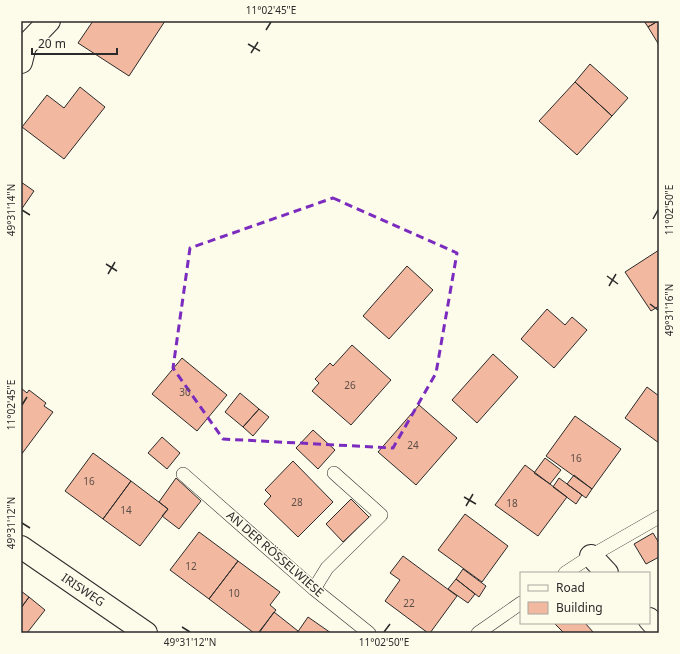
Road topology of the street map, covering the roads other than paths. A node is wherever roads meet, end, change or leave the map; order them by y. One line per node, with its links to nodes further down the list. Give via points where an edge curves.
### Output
1 (49, 21): 2 (street)
2 (22, 50)
3 (334, 473): 10 (lane, via 381,516 327,568)
4 (182, 474): 10 (lane, AN DER RÖSSELWIESE)
5 (659, 517): 7 (lane)
6 (21, 547): 14 (street, IRISWEG)
7 (591, 556): 8 (lane); 9 (street)
8 (567, 572)
9 (606, 572)
10 (314, 589): 15 (lane, AN DER RÖSSELWIESE)
11 (520, 604): 16 (lane)
12 (650, 620): 13 (street)
13 (659, 630)
14 (146, 633)
15 (369, 633)
16 (478, 633)

